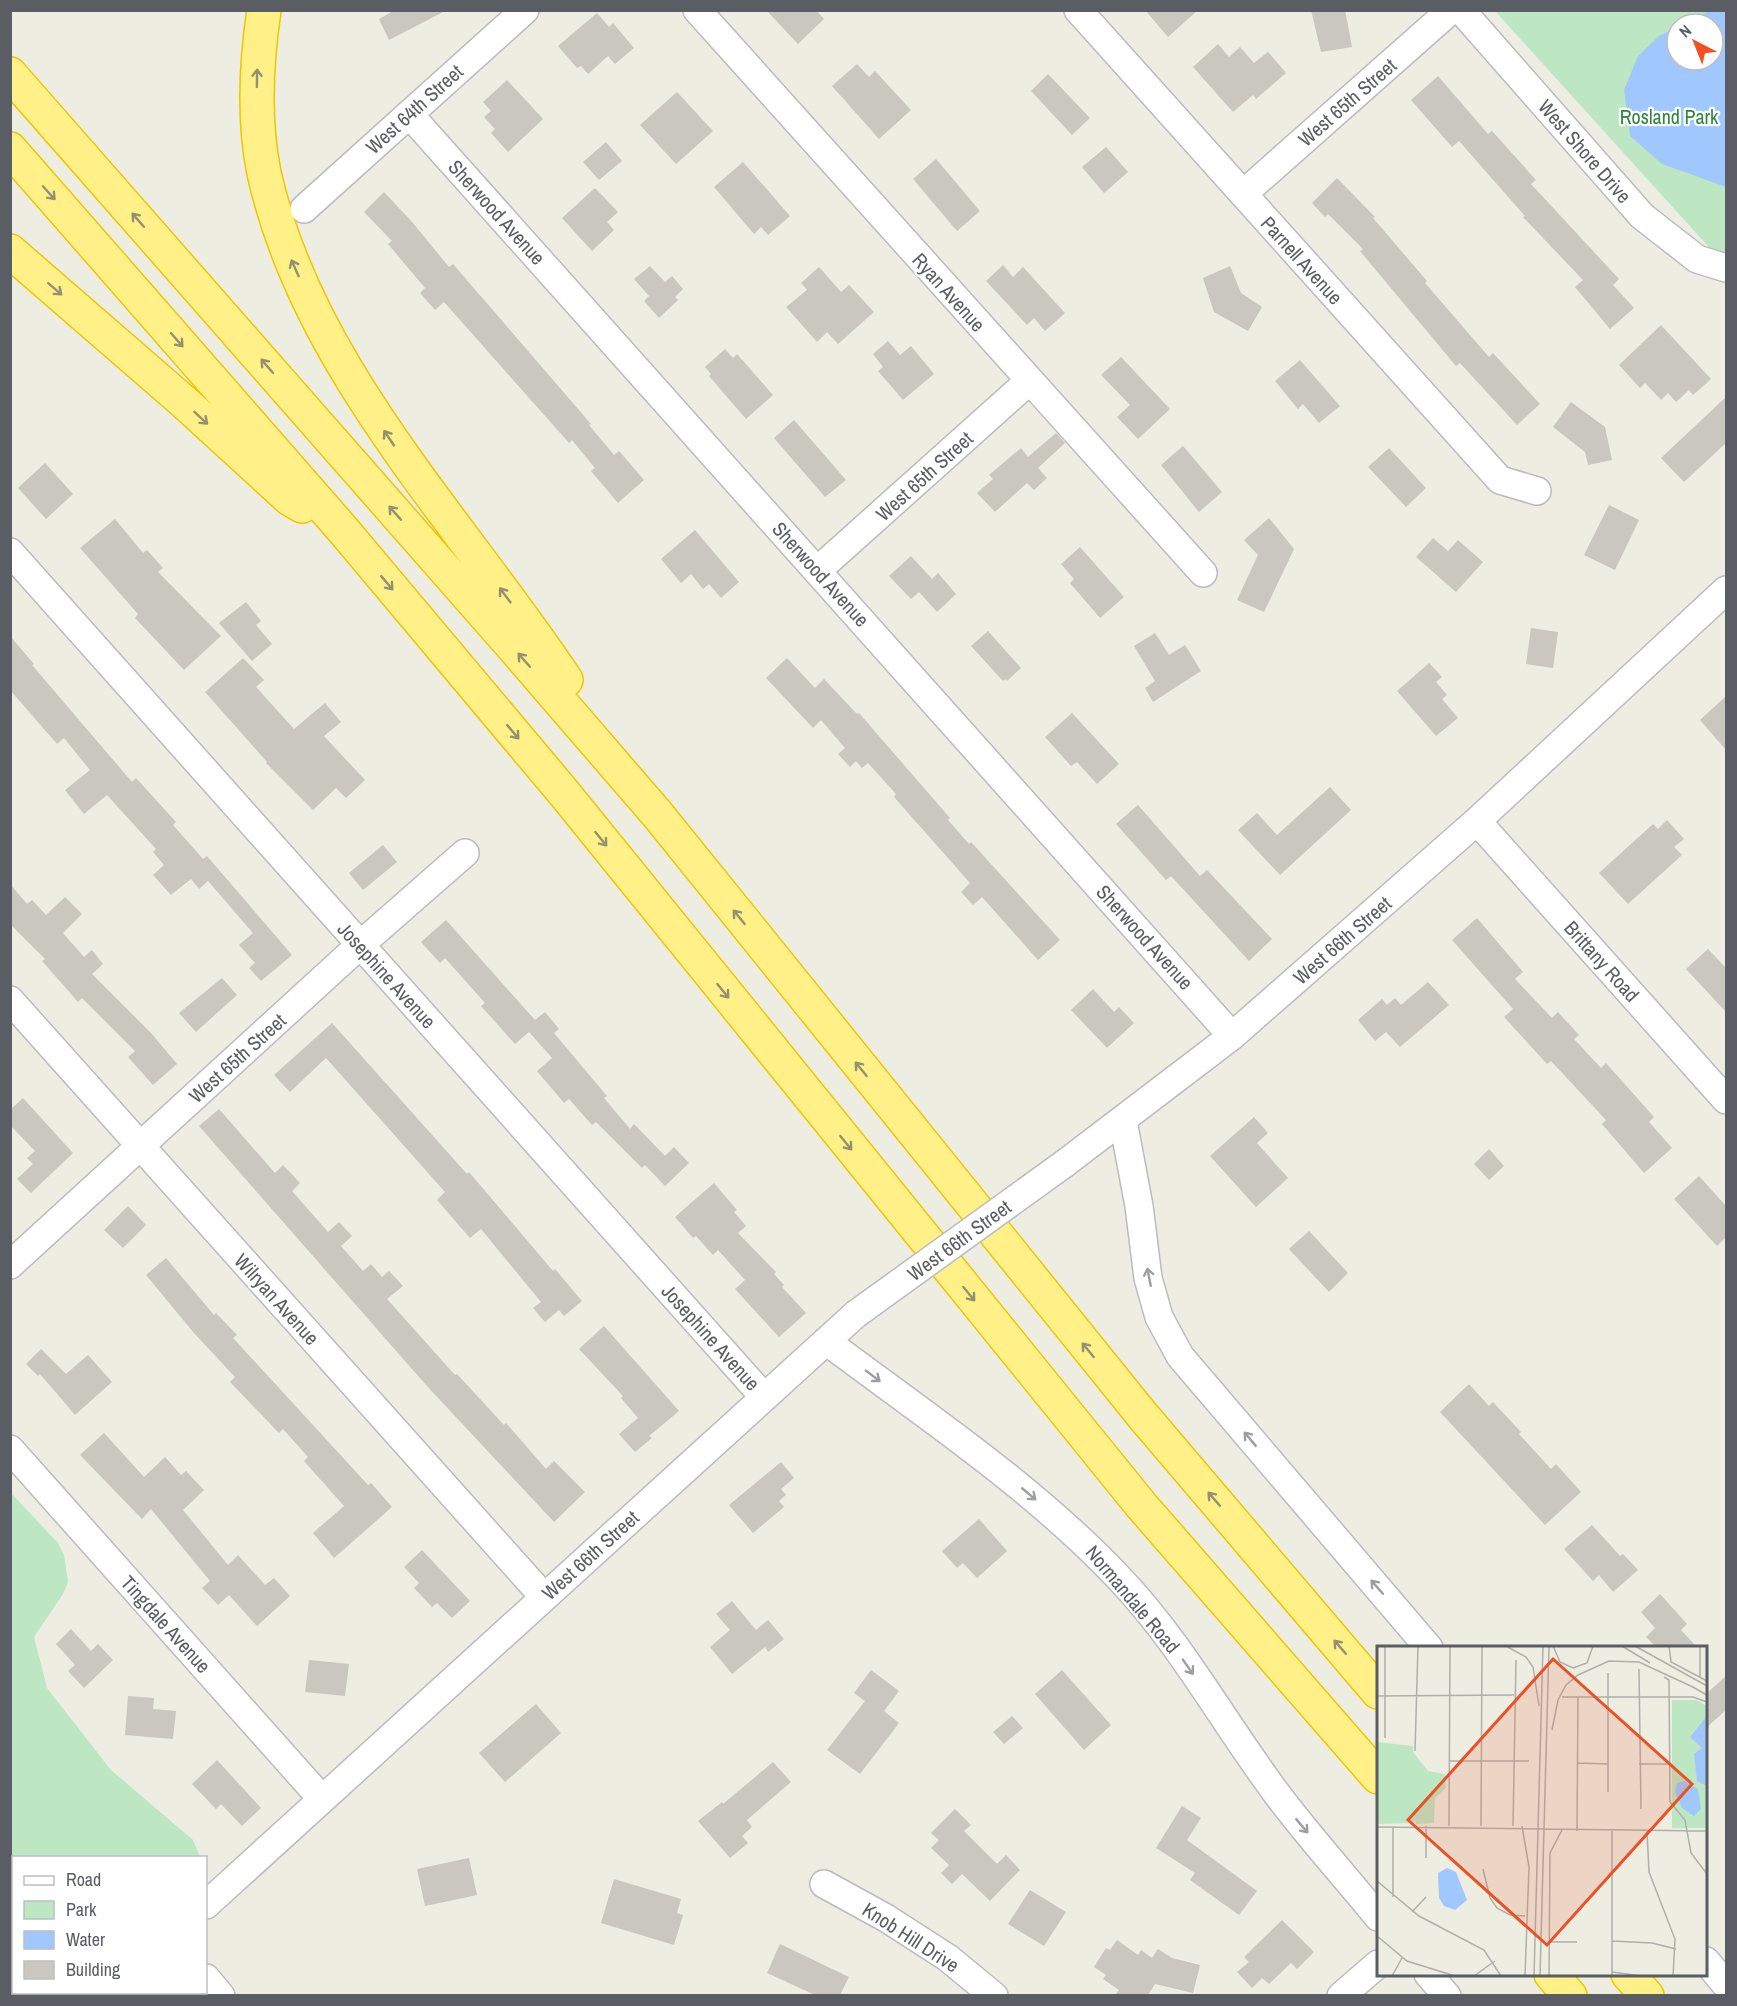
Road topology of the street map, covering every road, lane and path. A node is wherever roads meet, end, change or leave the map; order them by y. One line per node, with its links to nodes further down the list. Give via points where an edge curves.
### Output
1 (264, 10): 21 (highway, one-way to 1, via 562,674 391,441 308,298 289,254 264,171 256,100)
2 (525, 10): 8 (street, West 64th Street)
3 (697, 10): 14 (street, Ryan Avenue)
4 (1078, 10): 10 (street, Parnell Avenue)
5 (1451, 10): 10 (street, West 65th Street)
6 (1461, 10): 13 (street, West Shore Drive, via 1642,216 1697,259)
7 (10, 74): 21 (highway, one-way to 7)
8 (410, 114): 11 (street, West 64th Street); 18 (street, Sherwood Avenue)
9 (10, 149): 16 (highway, one-way to 16)
10 (1243, 194): 15 (street, Parnell Avenue, via 1500,480)
11 (304, 209)
12 (10, 251): 16 (highway, one-way to 16, via 176,394 290,499)
13 (1726, 268)
14 (1029, 381): 18 (street, West 65th Street); 19 (street, Ryan Avenue)
15 (1537, 491)
16 (344, 531): 37 (highway, one-way to 37, via 564,793 1141,1505)
17 (10, 552): 24 (street, Josephine Avenue)
18 (818, 570): 26 (street, Sherwood Avenue)
19 (1203, 573)
20 (1723, 601): 22 (street, West 66th Street)
21 (658, 816): 36 (highway, one-way to 21, via 1143,1416)
22 (1477, 821): 26 (street, West 66th Street); 27 (street, Brittany Road)
23 (465, 853): 24 (street, West 65th Street)
24 (360, 945): 29 (street, West 65th Street); 32 (street, Josephine Avenue)
25 (10, 1000): 29 (street, Wilryan Avenue)
26 (1232, 1036): 28 (street, West 66th Street)
27 (1726, 1100)
28 (1123, 1121): 31 (street, West 66th Street, bridge, via 856,1314); 35 (street, one-way to 28, via 1180,1356 1159,1317 1148,1278)
29 (141, 1146): 30 (street, West 65th Street); 34 (street, Wilryan Avenue)
30 (10, 1265)
31 (826, 1341): 32 (street, West 66th Street); 41 (street, Normandale Road, one-way to 41, via 1076,1533 1162,1631 1282,1802)
32 (764, 1397): 34 (street, West 66th Street)
33 (10, 1449): 38 (street, Tingdale Avenue)
34 (544, 1598): 38 (street, West 66th Street)
35 (1428, 1646)
36 (1377, 1691)
37 (1377, 1776)
38 (322, 1799): 40 (street, West 66th Street)
39 (824, 1884): 49 (street, Knob Hill Drive, via 948,1958)
40 (207, 1904)
41 (1377, 1916)
42 (1377, 1965): 50 (street)
43 (1430, 1976): 51 (street)
44 (1551, 1976): 52 (highway)
45 (1552, 1976): 53 (highway)
46 (1630, 1976): 54 (highway)
47 (207, 1979): 48 (street)
48 (221, 1995)
49 (994, 1995)
50 (1341, 1995)
51 (1447, 1995)
52 (1562, 1995)
53 (1570, 1995)
54 (1647, 1995)

